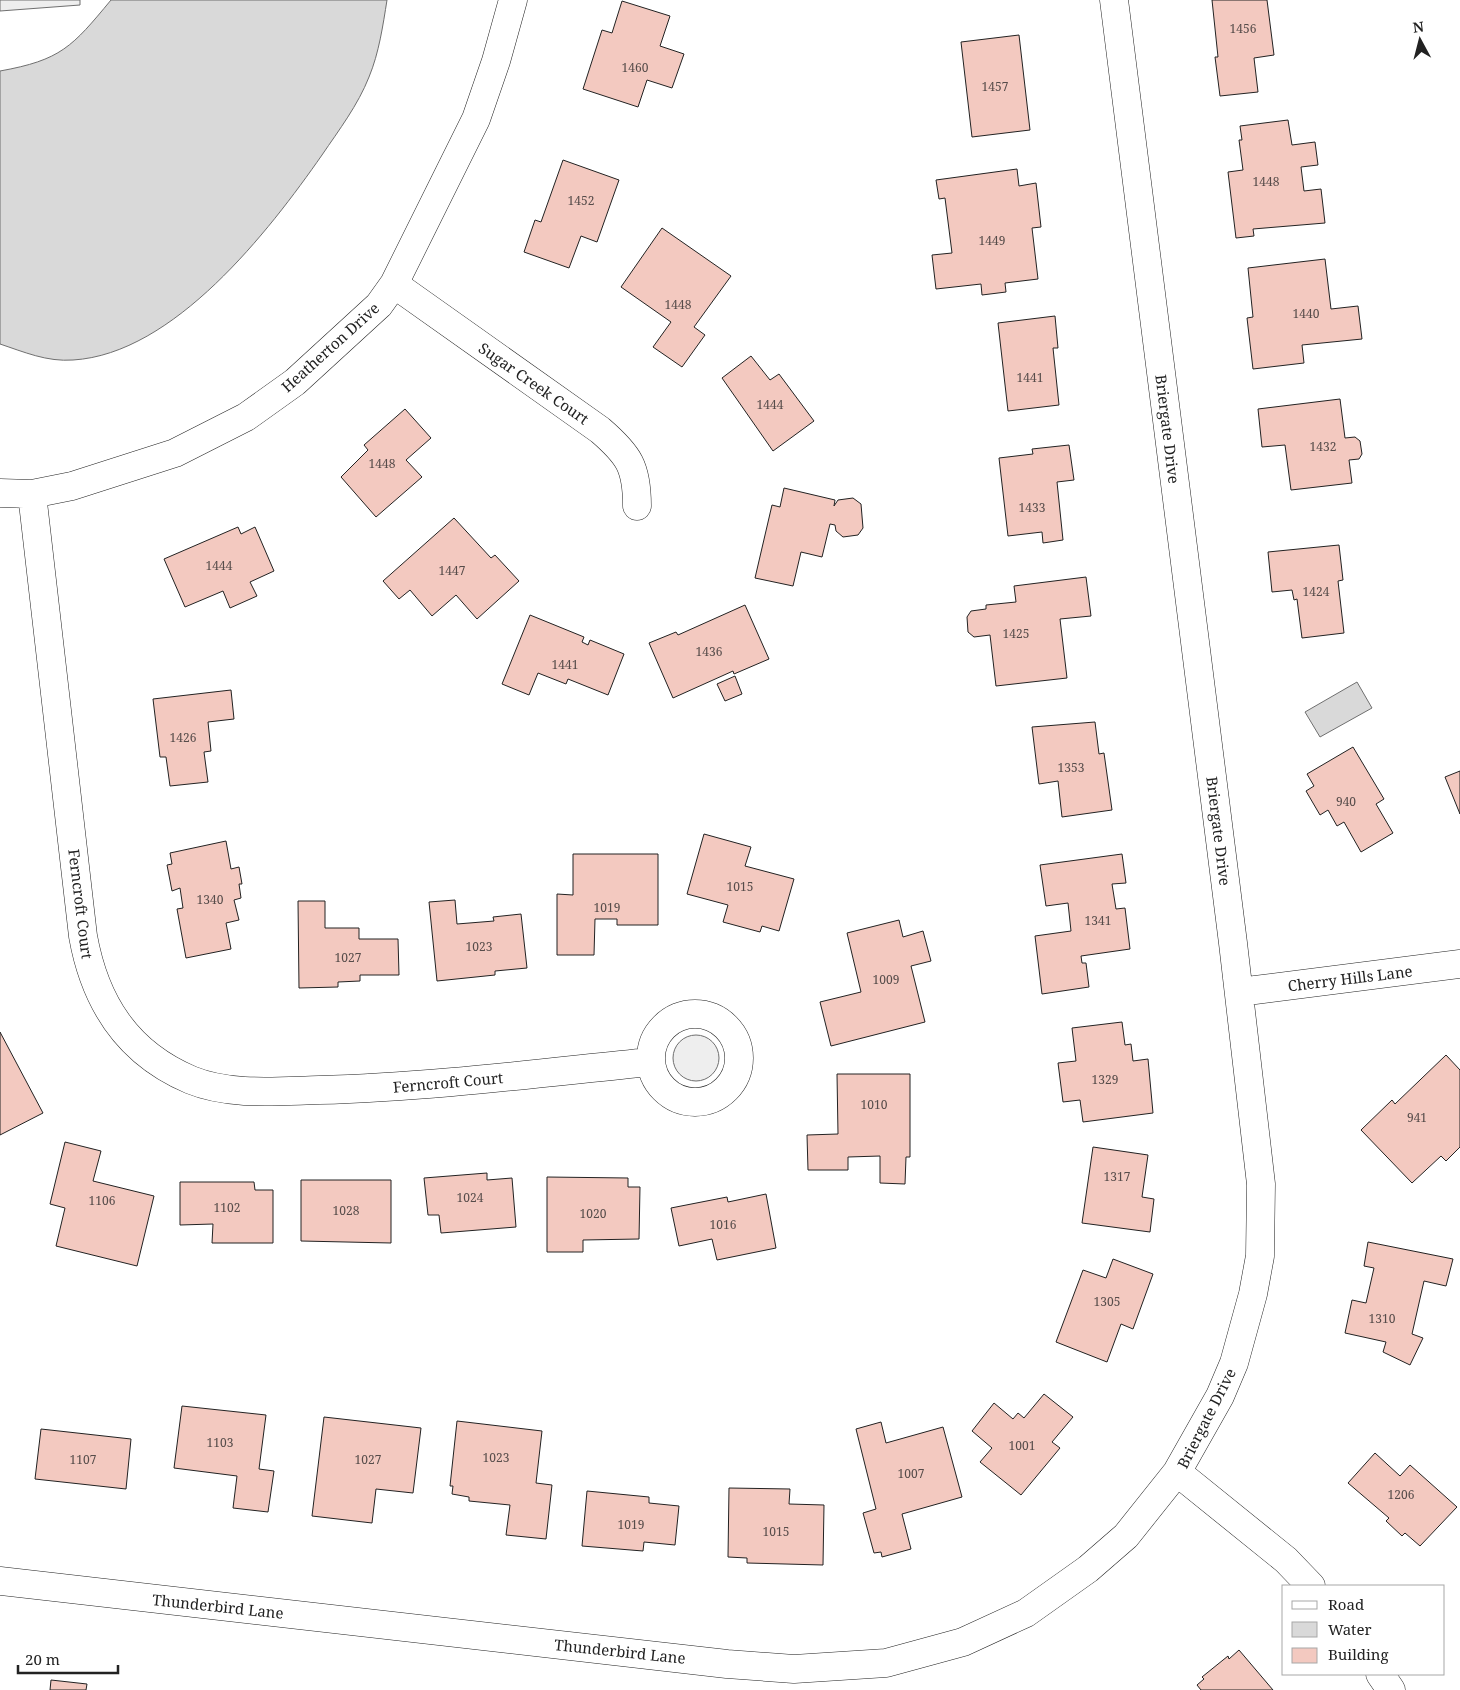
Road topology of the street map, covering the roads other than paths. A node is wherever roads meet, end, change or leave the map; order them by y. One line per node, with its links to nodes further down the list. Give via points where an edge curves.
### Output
1 (513, 0): 3 (street, Heatherton Drive, via 476,119)
2 (1114, 0): 8 (street, Briergate Drive)
3 (394, 284): 5 (street, Heatherton Drive, via 379,304 296,382 246,417 175,453 72,486); 6 (street, Sugar Creek Court, via 616,443 629,457 635,472)
4 (0, 493): 5 (street, Heatherton Drive)
5 (32, 494): 9 (street, Ferncroft Court, via 89,968 104,1005 126,1036 156,1062 192,1080 226,1089 258,1091 396,1088)
6 (637, 506)
7 (1460, 964): 8 (street, Cherry Hills Lane)
8 (1239, 992): 10 (street, Briergate Drive, via 1261,1184 1260,1256 1234,1363 1220,1396)
9 (650, 1062)
10 (1177, 1472): 11 (street, Thunderbird Lane, via 1126,1536 1088,1569 1026,1613 963,1642 886,1662 794,1669 727,1664); 12 (street, Briergate Drive, via 1286,1560)
11 (0, 1581)
12 (1310, 1585)
13 (1381, 1675): 14 (street)
14 (1391, 1690)

